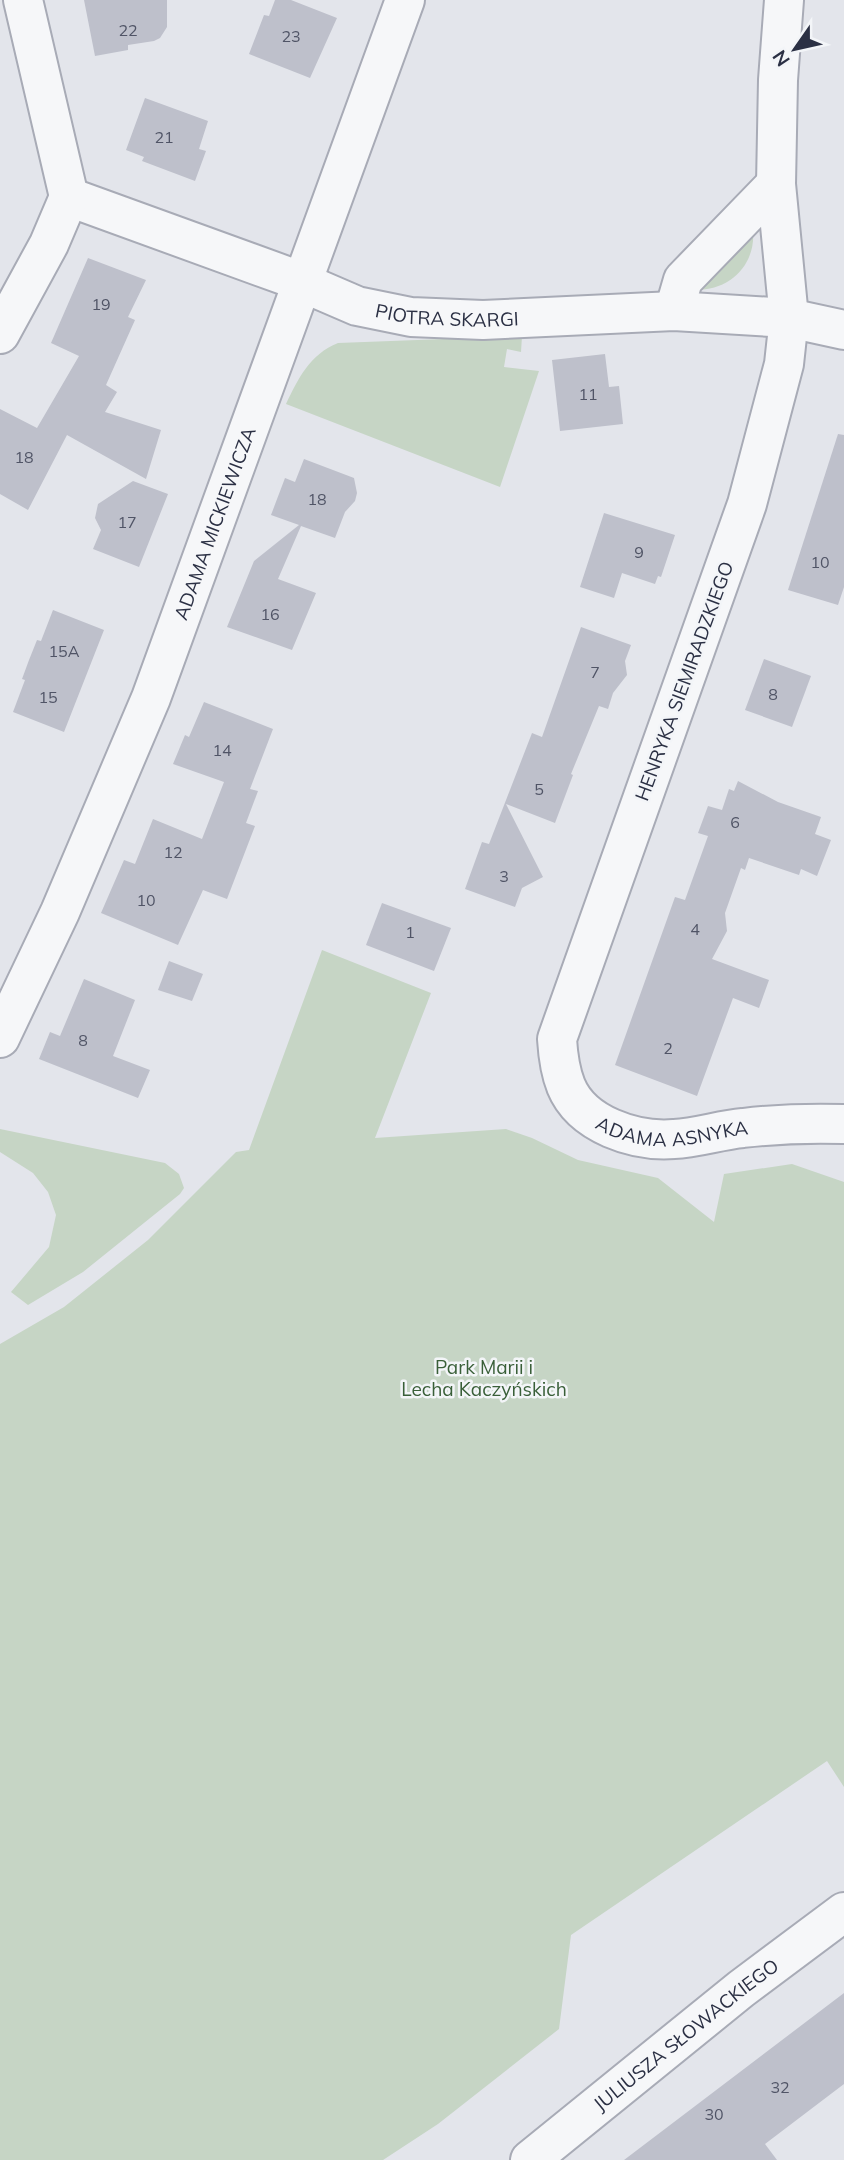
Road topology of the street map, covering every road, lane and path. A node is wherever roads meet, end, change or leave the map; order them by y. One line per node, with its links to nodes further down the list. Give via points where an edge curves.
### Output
1 (23, 0): 5 (street)
2 (405, 0): 6 (street, ADAMA MICKIEWICZA)
3 (784, 0): 4 (street, HENRYKA SIEMIRADZKIEGO)
4 (776, 184): 7 (street, via 683,280); 8 (street, HENRYKA SIEMIRADZKIEGO)
5 (69, 197): 6 (street, PIOTRA SKARGI); 10 (street)
6 (304, 283): 7 (street, PIOTRA SKARGI, via 357,306 411,317 483,320); 11 (street, ADAMA MICKIEWICZA, via 151,698 61,912)
7 (674, 311): 8 (street, PIOTRA SKARGI)
8 (789, 318): 9 (street, PIOTRA SKARGI); 12 (street, HENRYKA SIEMIRADZKIEGO, via 784,364 747,504)
9 (844, 330)
10 (0, 334)
11 (0, 1038)
12 (557, 1039): 13 (street, ADAMA ASNYKA, via 566,1087 580,1107 620,1131 674,1139 741,1128)
13 (844, 1124)
14 (844, 1912): 15 (street, JULIUSZA SŁOWACKIEGO)
15 (530, 2160)

